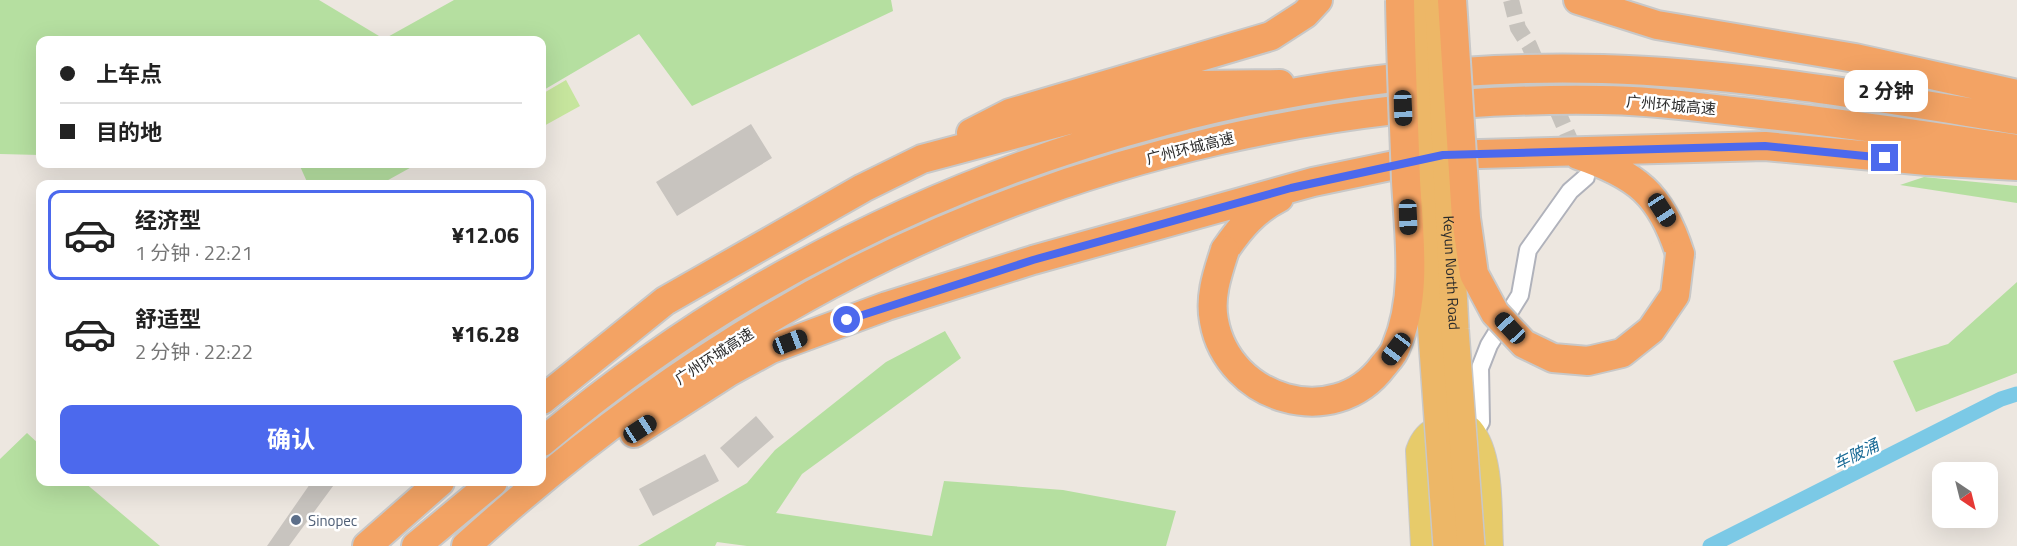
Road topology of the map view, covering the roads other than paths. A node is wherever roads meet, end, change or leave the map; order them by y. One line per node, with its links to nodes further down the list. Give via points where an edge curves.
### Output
1 (1318, 0): 12 (highway, via 1305,14 1271,36 1010,113)
2 (1400, 0): 15 (highway, bridge, via 1410,296 1396,349 1373,379 1342,397 1303,402 1270,394 1243,375 1222,346 1213,320 1214,285 1225,250 1242,226 1265,205)
3 (1418, 0): 28 (highway, Keyun North Road, bridge, via 1430,292)
4 (1439, 0): 29 (highway, Keyun North Road, bridge, via 1455,329)
5 (1452, 0): 11 (highway, bridge, via 1466,218 1474,274 1495,313 1524,344 1553,358 1588,361 1622,353 1651,330 1675,295 1680,254 1670,222 1654,198 1612,167)
6 (1578, 0): 8 (highway, via 1658,25 1855,58)
7 (1339, 87): 9 (highway, 广州环城高速, via 1473,72 1603,69 1772,84); 12 (highway, via 1252,82 1201,85); 18 (highway, 广州环城高速, via 1239,104 1078,146 914,210 840,244 752,293 627,376)
8 (2017, 93)
9 (2017, 120)
10 (2017, 149): 19 (highway, 广州环城高速, via 1673,104 1605,100 1474,102 1268,129 1093,174 999,208 856,271 695,367)
11 (1562, 150): 13 (highway, via 1765,146); 15 (highway, via 1443,155)
12 (921, 159): 16 (highway, via 665,301)
13 (2017, 166)
14 (1586, 177): 17 (street, via 1570,190 1528,250 1520,296 1489,345 1480,368 1480,422)
15 (1313, 182): 23 (highway, via 1022,264 886,306 771,349)
16 (546, 396)
17 (1474, 434): 27 (main road, via 1461,427 1447,427 1429,433 1422,441 1418,462); 30 (main road, via 1483,455)
18 (546, 439)
19 (546, 479)
20 (435, 486): 24 (highway)
21 (488, 486): 25 (highway)
22 (537, 486): 23 (highway, 广州环城高速)
23 (497, 518): 26 (highway, 广州环城高速)
24 (367, 546)
25 (416, 546)
26 (466, 546)
27 (1424, 546)
28 (1447, 546)
29 (1471, 546)
30 (1490, 546)

